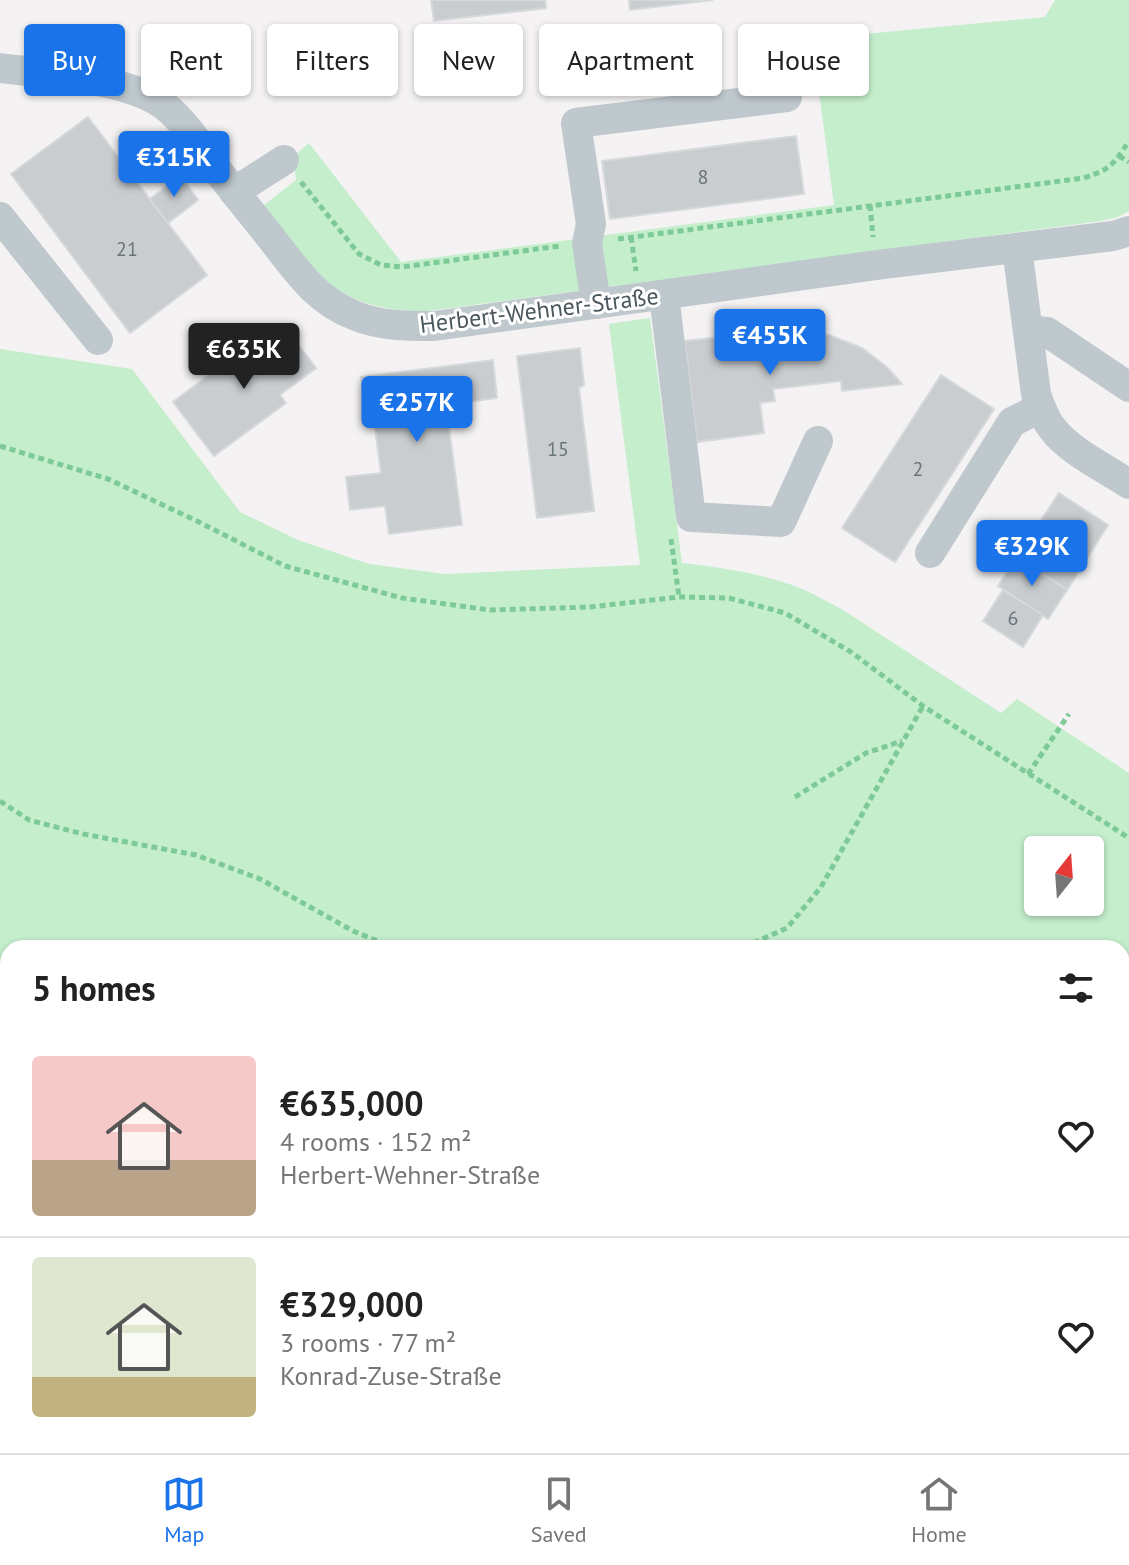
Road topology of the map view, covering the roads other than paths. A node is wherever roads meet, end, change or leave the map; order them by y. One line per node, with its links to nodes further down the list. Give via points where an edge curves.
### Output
1 (1, 76): 4 (street, Herbert-Wehner-Straße, via 132,89 164,105 187,128)
2 (787, 97): 9 (street, via 576,123)
3 (284, 160): 4 (street)
4 (234, 192): 9 (street, Herbert-Wehner-Straße, via 309,287 357,316 389,325 434,326)
5 (0, 217): 11 (street)
6 (1129, 231): 7 (street, Herbert-Wehner-Straße)
7 (1017, 248): 8 (street, Herbert-Wehner-Straße); 10 (street)
8 (664, 295): 9 (street, Herbert-Wehner-Straße); 14 (street, via 691,517 781,522)
9 (596, 304)
10 (1028, 330): 12 (street, via 1047,332); 13 (street)
11 (98, 340)
12 (1129, 387)
13 (1040, 408): 15 (street, via 1052,429 1072,447); 16 (street, via 1012,422)
14 (818, 441)
15 (1129, 484)
16 (930, 553)

